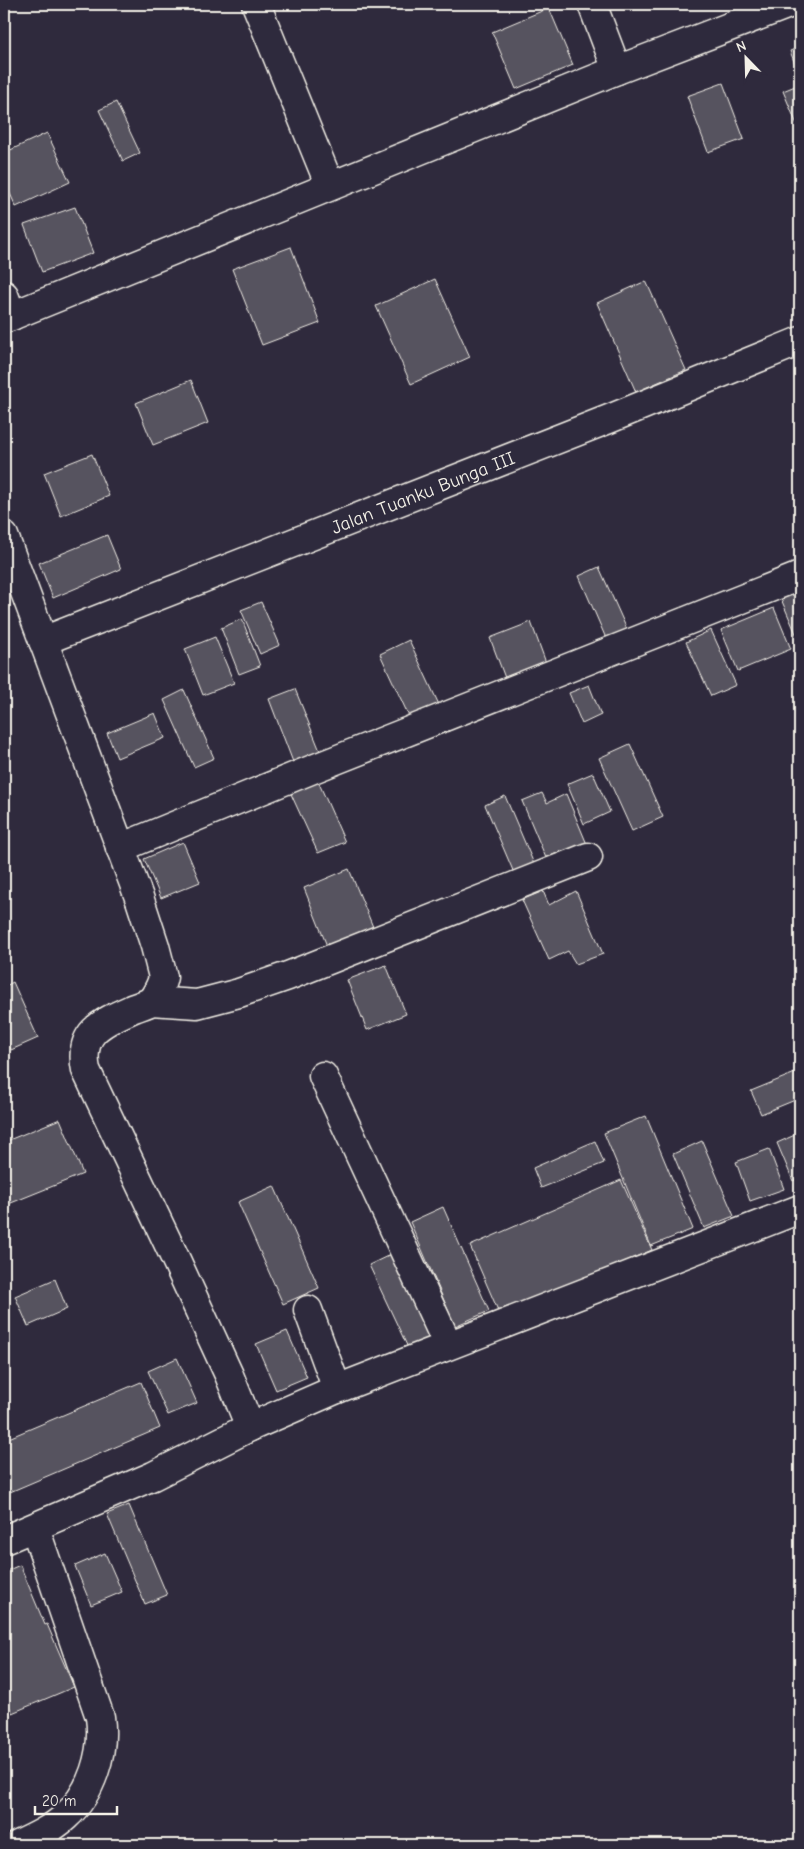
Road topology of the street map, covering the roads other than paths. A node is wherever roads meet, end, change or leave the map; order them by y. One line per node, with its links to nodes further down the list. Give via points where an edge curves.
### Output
1 (256, 4): 5 (street)
2 (592, 4): 4 (street)
3 (789, 4): 4 (street)
4 (617, 70): 5 (street)
5 (330, 186): 6 (street)
6 (7, 310)
7 (800, 342): 10 (street, Jalan Tuanku Bunga III)
8 (4, 536): 10 (street)
9 (800, 576): 11 (street)
10 (43, 642): 11 (street)
11 (120, 848): 13 (street, via 156,946 162,973 162,981)
12 (588, 857): 13 (street, via 239,993 197,1004)
13 (151, 1001): 19 (street, via 93,1030 84,1048 86,1070 229,1375)
14 (323, 1076): 17 (street)
15 (800, 1209): 17 (street)
16 (308, 1310): 18 (street)
17 (448, 1345): 18 (street)
18 (337, 1388): 19 (street)
19 (250, 1427): 20 (street, via 153,1476)
20 (35, 1528): 21 (street); 22 (street, via 102,1730 100,1755 90,1784 79,1800 66,1816 42,1834)
21 (4, 1540)
22 (18, 1845)

